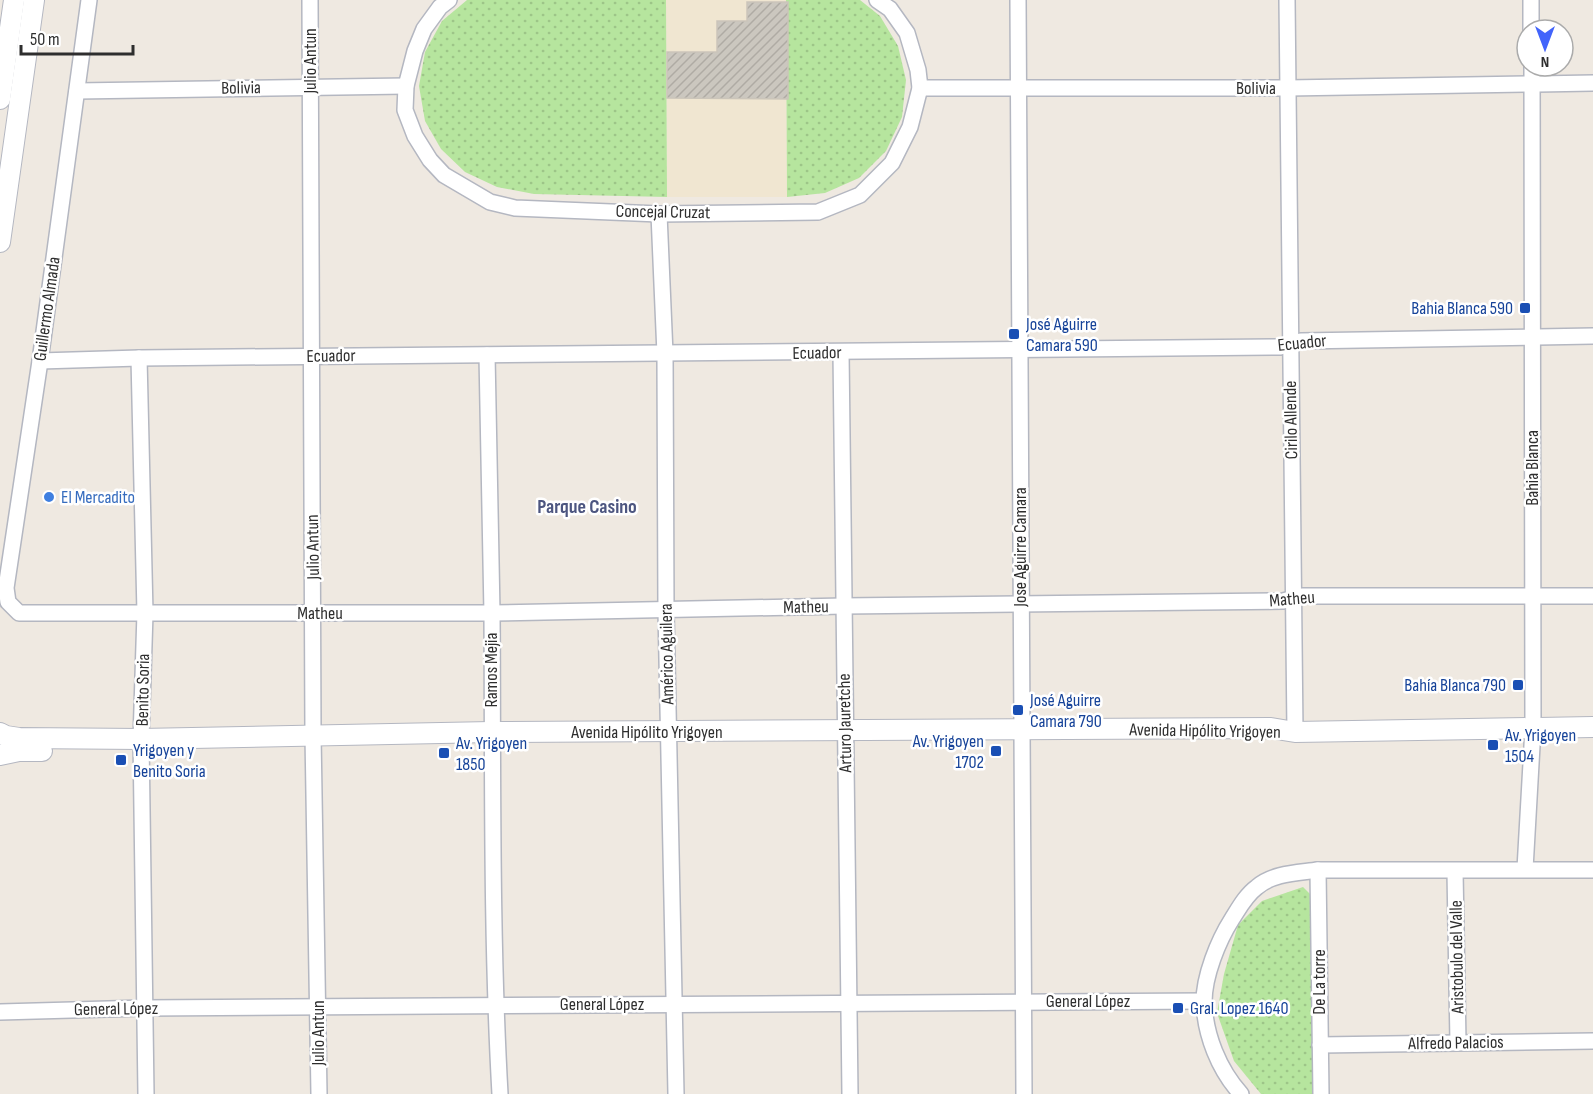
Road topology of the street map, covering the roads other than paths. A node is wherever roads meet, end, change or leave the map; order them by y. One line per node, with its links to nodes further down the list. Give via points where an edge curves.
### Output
1 (14, 0): 11 (main road)
2 (34, 0): 23 (main road)
3 (89, 0): 20 (street, Guillermo Almada)
4 (310, 0): 16 (street, Julio Antun)
5 (449, 0): 15 (street, Concejal Cruzat, via 424,29)
6 (877, 0): 17 (street, Concejal Cruzat, via 890,9 907,33)
7 (1018, 0): 19 (street, Jose Aguirre Camara)
8 (1287, 0): 18 (street, Cirilo Allende)
9 (1531, 0): 10 (street)
10 (1532, 18)
11 (4, 46): 21 (main road)
12 (1532, 78): 14 (street, Bahia Blanca)
13 (1593, 83): 14 (street, Bolivia)
14 (1532, 84): 18 (street, Bolivia); 25 (street, Bahia Blanca)
15 (406, 86): 16 (street, Bolivia); 22 (street, Concejal Cruzat, via 405,110 430,160 444,175 490,202 515,208)
16 (311, 87): 20 (street, Bolivia); 31 (street, Julio Antun)
17 (920, 88): 19 (street, Bolivia); 22 (street, Concejal Cruzat, via 910,127 892,164 860,195 818,212)
18 (1287, 88): 19 (street, Bolivia); 26 (street, Cirilo Allende)
19 (1019, 89): 27 (street, Jose Aguirre Camara)
20 (77, 91): 33 (street, Guillermo Almada)
21 (0, 99)
22 (659, 214): 29 (street, Américo Aguilera)
23 (0, 242)
24 (1593, 336): 25 (street, Ecuador)
25 (1533, 337): 26 (street, Ecuador); 35 (street, Bahia Blanca)
26 (1290, 343): 27 (street, Ecuador); 36 (street, Cirilo Allende)
27 (1019, 349): 28 (street, Ecuador); 37 (street, Jose Aguirre Camara)
28 (841, 352): 29 (street, Ecuador); 38 (street, Arturo Jauretche)
29 (665, 354): 30 (street, Ecuador); 39 (street, Américo Aguilera)
30 (487, 355): 31 (street, Ecuador); 42 (street, Ramos Mejia)
31 (310, 357): 32 (street, Ecuador); 41 (street, Julio Antun)
32 (139, 358): 33 (street, Ecuador); 40 (street, Benito Soria)
33 (40, 361): 43 (street, Guillermo Almada, via 6,588 8,602)
34 (1593, 596): 35 (street, Matheu)
35 (1531, 597): 36 (street, Matheu); 45 (street, Bahia Blanca)
36 (1293, 598): 37 (street, Matheu); 46 (street, Cirilo Allende)
37 (1020, 605): 38 (street, Matheu); 48 (street, Jose Aguirre Camara)
38 (844, 606): 39 (street, Matheu); 50 (street, Arturo Jauretche)
39 (666, 611): 42 (street, Matheu); 49 (street, Américo Aguilera)
40 (145, 613): 41 (street, Matheu); 43 (street, Matheu); 53 (street, Benito Soria)
41 (313, 613): 42 (street, Matheu); 52 (street, Julio Antun)
42 (492, 613): 51 (street, Ramos Mejia)
43 (19, 614)
44 (1593, 727): 45 (main road, Avenida Hipólito Yrigoyen)
45 (1533, 728): 46 (main road, Avenida Hipólito Yrigoyen); 55 (street, Bahia Blanca)
46 (1295, 732): 48 (main road, Avenida Hipólito Yrigoyen, via 1271,729)
47 (0, 733): 53 (main road, Avenida Hipólito Yrigoyen, via 19,738)
48 (1022, 737): 50 (main road, Avenida Hipólito Yrigoyen); 59 (street, Jose Aguirre Camara)
49 (669, 738): 50 (main road, Avenida Hipólito Yrigoyen); 51 (main road, Avenida Hipólito Yrigoyen); 62 (street, Américo Aguilera)
50 (845, 738): 61 (street, Arturo Jauretche)
51 (491, 739): 52 (main road, Avenida Hipólito Yrigoyen); 63 (street, Ramos Mejia)
52 (314, 741): 53 (main road, Avenida Hipólito Yrigoyen); 65 (street, Julio Antun)
53 (142, 745): 54 (main road, Avenida Hipólito Yrigoyen); 64 (street, Benito Soria)
54 (2, 758)
55 (1525, 869): 57 (street); 58 (street)
56 (1318, 870): 58 (street); 60 (street, via 1283,875 1258,886 1241,904 1222,935 1210,967); 69 (street, De La torre)
57 (1593, 870)
58 (1455, 871): 68 (street, Aristobulo del Valle)
59 (1024, 1001): 60 (street, General López); 61 (street, General López); 75 (street, Jose Aguirre Camara)
60 (1204, 1001): 76 (street, via 1217,1059)
61 (848, 1003): 62 (street, General López); 74 (street, Arturo Jauretche)
62 (674, 1004): 63 (street, General López); 73 (street, Américo Aguilera)
63 (495, 1005): 65 (street, General López); 72 (street, Ramos Mejia)
64 (144, 1008): 65 (street, General López); 66 (street, General López); 70 (street, Benito Soria)
65 (319, 1008): 71 (street, Julio Antun)
66 (0, 1012)
67 (1593, 1041): 68 (street, Alfredo Palacios)
68 (1458, 1043): 69 (street, Alfredo Palacios)
69 (1320, 1045): 77 (street, De La torre)
70 (146, 1094)
71 (319, 1094)
72 (500, 1094)
73 (676, 1094)
74 (850, 1094)
75 (1024, 1094)
76 (1241, 1094)
77 (1321, 1094)

